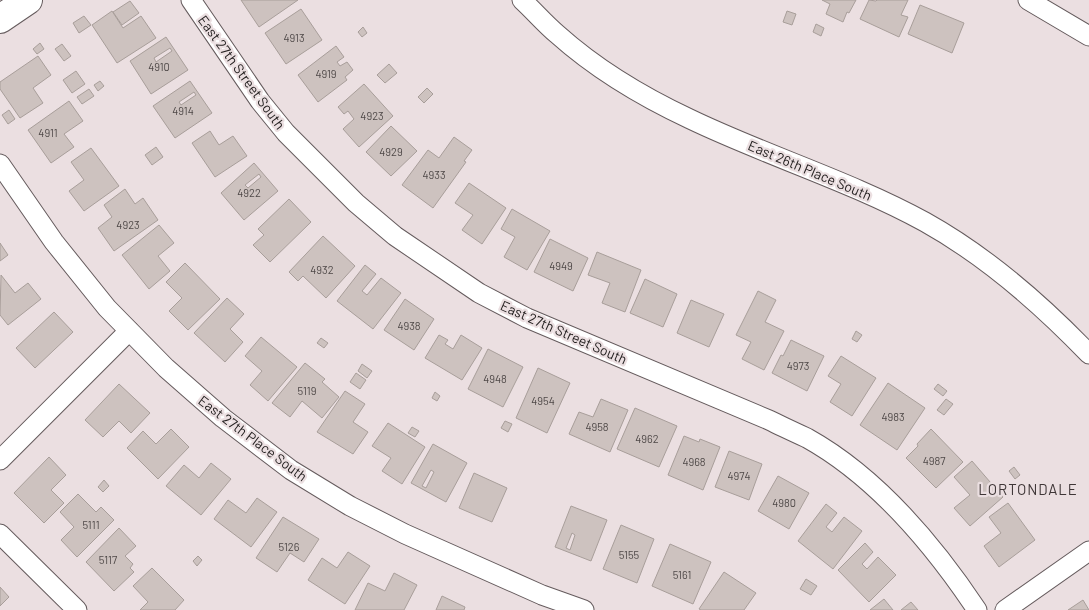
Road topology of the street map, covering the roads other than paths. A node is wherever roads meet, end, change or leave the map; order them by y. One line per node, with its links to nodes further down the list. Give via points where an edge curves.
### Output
1 (28, 0): 5 (main road)
2 (191, 0): 15 (street, East 27th Street South, via 260,101 286,133 356,203 395,236 479,292 527,318 769,420 843,462 912,524)
3 (522, 0): 9 (street, East 26th Place South, via 557,35 638,92 690,119 877,198 926,223 974,253 1022,291)
4 (1028, 0): 6 (street)
5 (0, 19)
6 (1089, 36)
7 (0, 164): 8 (street, East 27th Place South, via 80,276)
8 (130, 331): 10 (street); 14 (street, East 27th Place South, via 223,418 291,470 350,506 405,534 542,595)
9 (1089, 354)
10 (0, 460)
11 (0, 534): 13 (street)
12 (1089, 551): 16 (street)
13 (77, 610)
14 (584, 610)
15 (977, 610)
16 (1005, 610)

